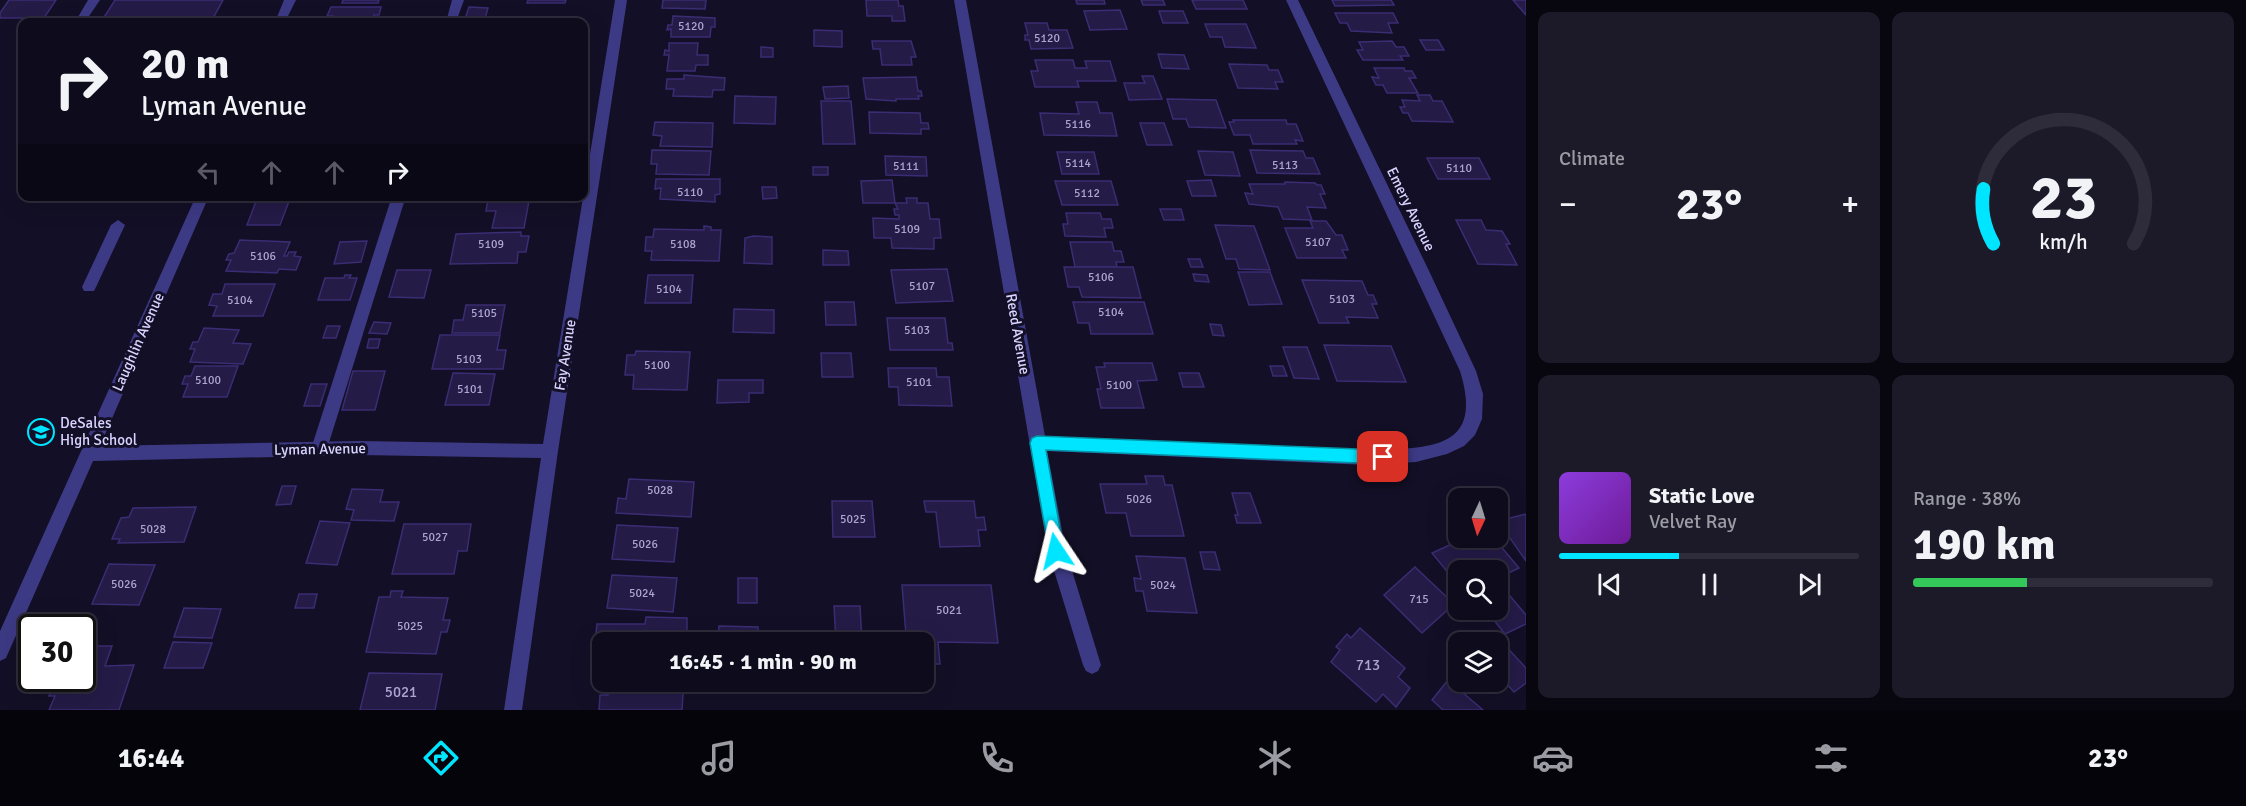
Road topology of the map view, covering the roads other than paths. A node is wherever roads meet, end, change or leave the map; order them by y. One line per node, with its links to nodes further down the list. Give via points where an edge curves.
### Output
1 (94, 0): 7 (street)
2 (290, 0): 8 (street)
3 (458, 0): 9 (street)
4 (621, 0): 16 (street, Fay Avenue)
5 (960, 0): 14 (street, Reed Avenue)
6 (1292, 0): 14 (street, Emery Avenue, via 1468,371 1475,394 1474,419 1464,435 1447,447 1416,455 1367,458)
7 (83, 18)
8 (282, 18)
9 (452, 18)
10 (202, 201): 17 (street, Laughlin Avenue)
11 (397, 201): 15 (street)
12 (118, 225): 13 (street)
13 (89, 287)
14 (1037, 443): 19 (street, Reed Avenue, via 1056,551)
15 (320, 449): 16 (street, Lyman Avenue); 17 (street, Lyman Avenue)
16 (550, 451): 20 (street, Fay Avenue)
17 (89, 454): 18 (street, Laughlin Avenue)
18 (0, 652)
19 (1092, 665)
20 (513, 710)

